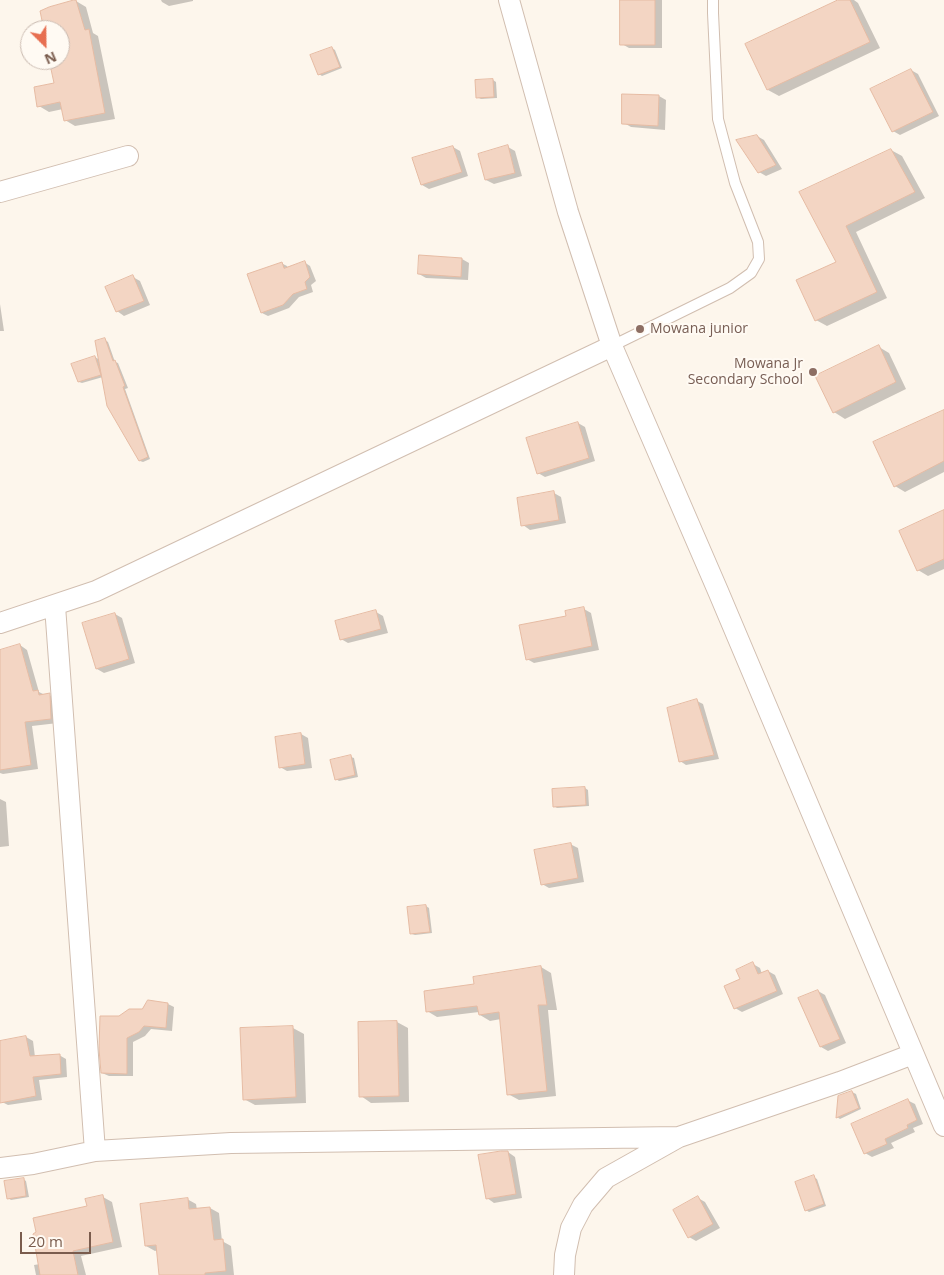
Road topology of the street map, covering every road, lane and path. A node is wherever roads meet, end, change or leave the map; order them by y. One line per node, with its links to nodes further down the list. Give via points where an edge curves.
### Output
1 (509, 0): 5 (street, via 568,212)
2 (713, 0): 5 (lane, via 718,119 735,183 758,242 759,259 751,274 730,288)
3 (128, 156): 4 (street)
4 (0, 192)
5 (612, 346): 6 (street, via 96,591); 8 (street)
6 (55, 606): 7 (street); 11 (street)
7 (0, 623)
8 (913, 1054): 9 (street); 10 (street)
9 (944, 1126)
10 (678, 1137): 11 (street, via 231,1143); 13 (street, via 600,1184 583,1205 571,1228)
11 (95, 1151): 12 (street)
12 (0, 1168)
13 (564, 1275)

